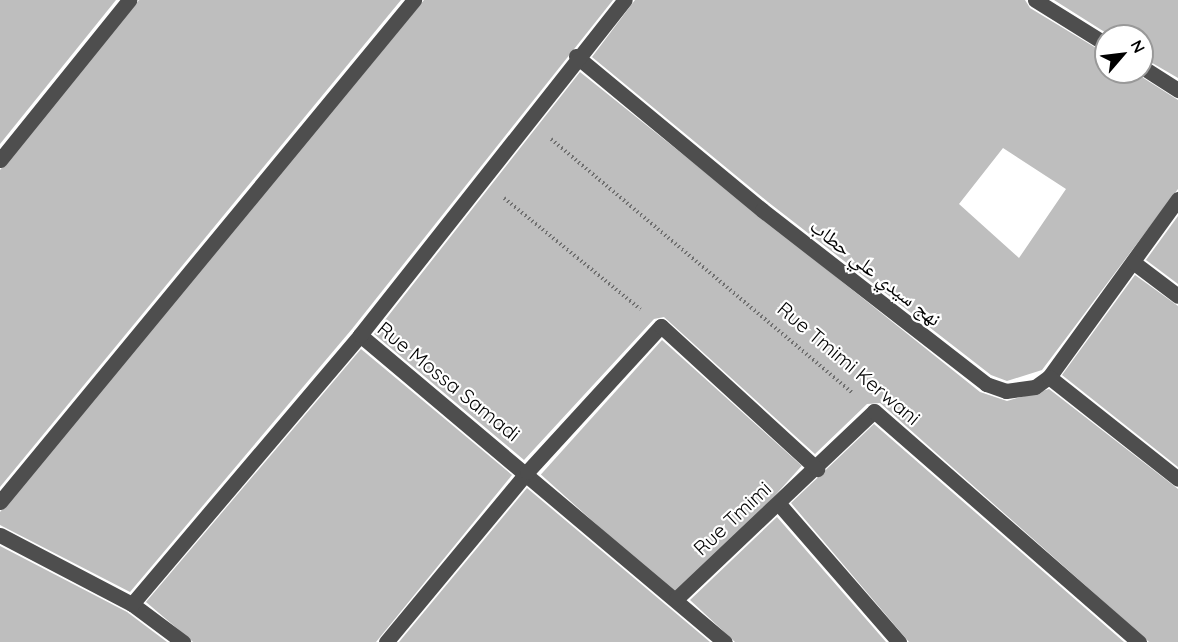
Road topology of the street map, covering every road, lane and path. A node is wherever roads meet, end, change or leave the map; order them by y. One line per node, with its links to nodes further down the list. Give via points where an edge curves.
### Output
1 (129, 0): 10 (street)
2 (414, 0): 22 (street)
3 (625, 0): 6 (street)
4 (1035, 0): 5 (street)
5 (1094, 37)
6 (576, 56): 9 (street, Rue Mossa Samadi); 17 (street, نهج سيدي علي حطاب, via 986,384 1023,391)
7 (1154, 75): 8 (street)
8 (1178, 90)
9 (528, 118): 11 (street, Rue Mossa Samadi); 18 (path, Rue Tmimi Kerwani)
10 (0, 160)
11 (481, 180): 15 (path); 16 (street, Rue Mossa Samadi)
12 (1178, 199): 13 (street, نهج سيدي علي حطاب)
13 (1132, 261): 14 (street); 17 (street, نهج سيدي علي حطاب)
14 (1178, 296)
15 (662, 327): 19 (street); 20 (street)
16 (360, 335): 20 (street, Rue Mossa Samadi); 26 (street)
17 (1049, 377): 21 (street)
18 (874, 411): 19 (street, Rue Tmimi); 31 (street, Rue Tmimi Kerwani)
19 (817, 468): 23 (street, Rue Tmimi)
20 (527, 472): 25 (street, Rue Mossa Samadi); 28 (street)
21 (1178, 479)
22 (0, 502)
23 (779, 504): 25 (street, Rue Tmimi); 30 (street)
24 (0, 535): 26 (street)
25 (676, 598): 29 (street, Rue Mossa Samadi)
26 (132, 604): 27 (street)
27 (183, 642)
28 (386, 642)
29 (724, 642)
30 (899, 642)
31 (1139, 642)

